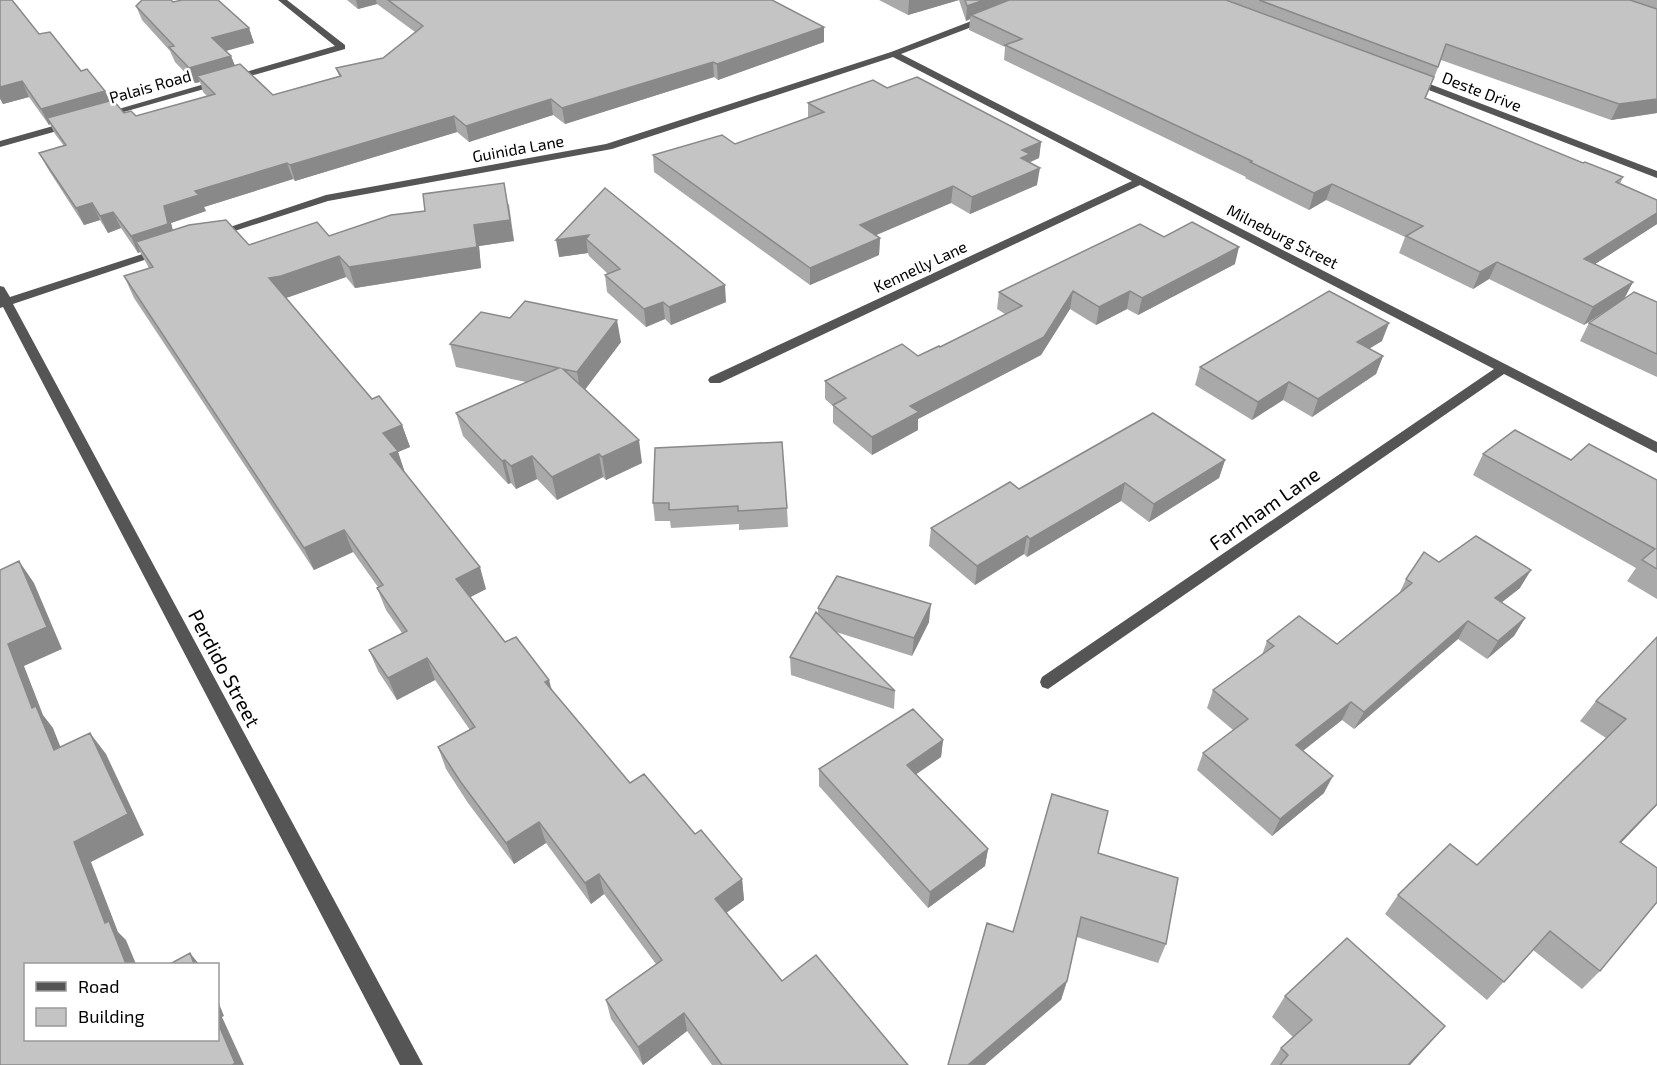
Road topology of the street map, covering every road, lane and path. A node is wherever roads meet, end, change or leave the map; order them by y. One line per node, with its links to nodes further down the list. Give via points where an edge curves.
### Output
1 (282, 0): 5 (street, Palais Road, via 342,47)
2 (1002, 12): 3 (street, Guinida Lane)
3 (894, 54): 9 (street, Milneburg Street); 10 (street, Guinida Lane, via 608,147 326,198)
4 (1403, 77): 8 (street, Deste Drive)
5 (91, 118)
6 (80, 121): 7 (street)
7 (0, 144)
8 (1657, 175)
9 (1140, 181): 13 (street, Milneburg Street); 14 (street, Kennelly Lane)
10 (205, 237)
11 (171, 248): 12 (street)
12 (2, 299): 17 (street, Perdido Street)
13 (1503, 369): 15 (street, Milneburg Street); 16 (street, Farnham Lane)
14 (715, 380)
15 (1657, 448)
16 (1048, 682)
17 (412, 1065)

